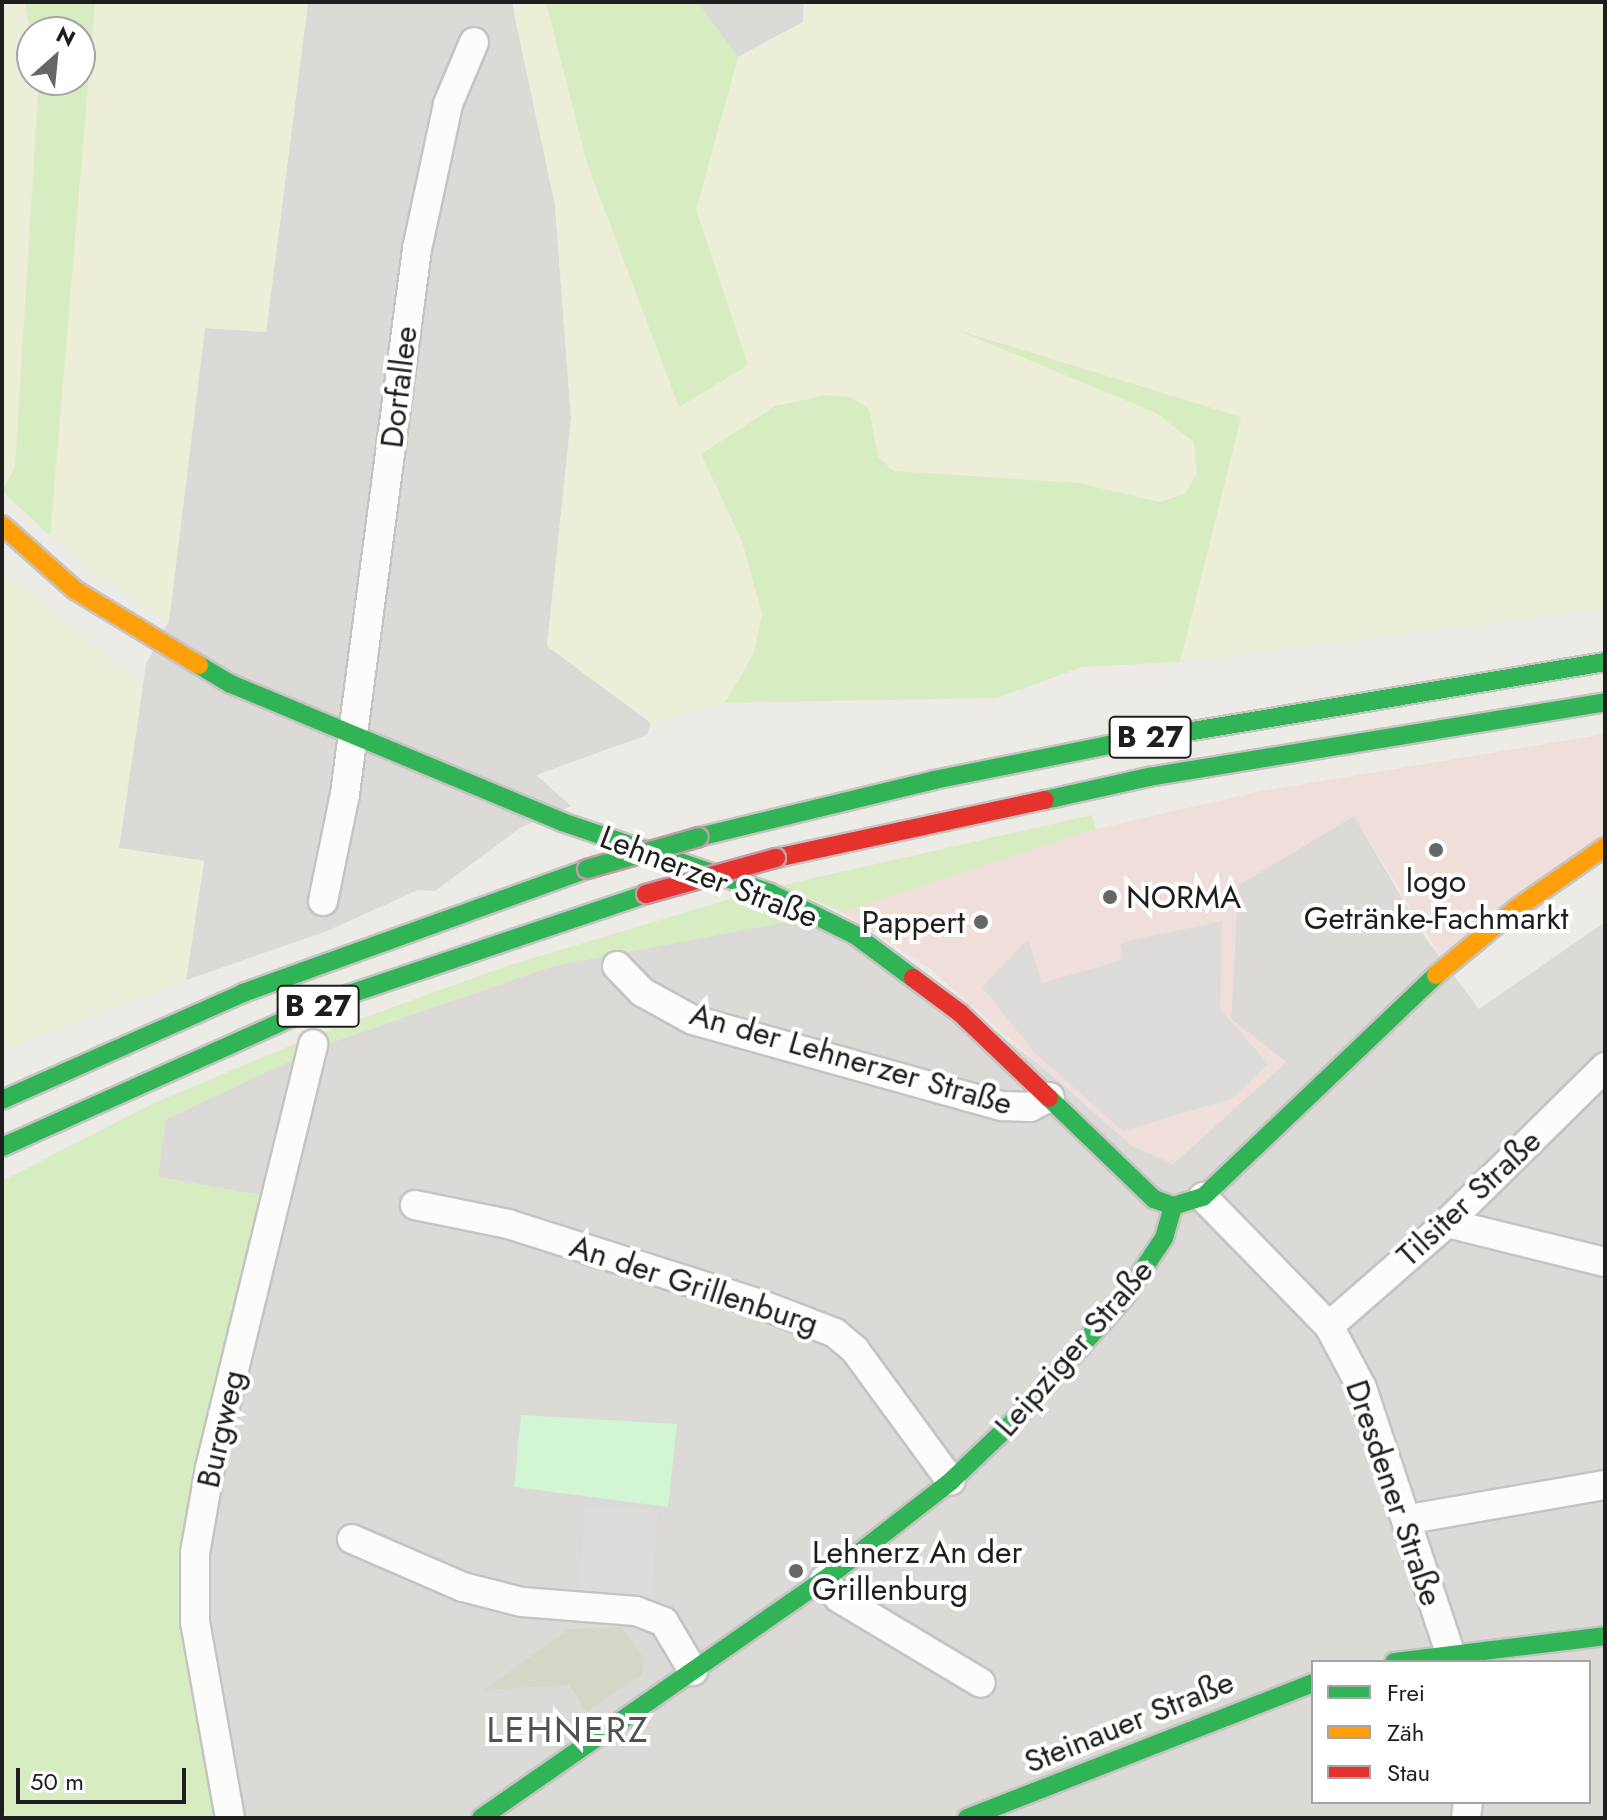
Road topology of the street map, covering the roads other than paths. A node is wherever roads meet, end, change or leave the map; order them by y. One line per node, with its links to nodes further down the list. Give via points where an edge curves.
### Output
1 (474, 42): 5 (street, Dorfallee, via 448,104 417,249)
2 (2, 525): 5 (main road, Lehnerzer Straße, via 75,590 147,638 231,684)
3 (1605, 662): 12 (main road, B 27, bridge, via 1109,745 934,780 699,837 587,869 243,993)
4 (1605, 702): 13 (main road, B 27, bridge, via 1149,777 776,858 646,894 298,1014)
5 (351, 737): 7 (street); 11 (main road, Lehnerzer Straße, via 562,822 770,893 855,935 950,1005)
6 (1605, 847): 14 (main road, via 1517,908 1397,1008)
7 (323, 901)
8 (617, 966): 11 (street, An der Lehnerzer Straße, via 642,992 693,1020 1002,1106 1030,1107)
9 (313, 1044): 31 (street, Burgweg, via 210,1468 195,1553 195,1622)
10 (1605, 1067): 17 (street, Tilsiter Straße)
11 (1050, 1097): 16 (main road, Lehnerzer Straße, via 1154,1199)
12 (2, 1100)
13 (2, 1147)
14 (1203, 1197): 16 (main road); 19 (street, Dresdener Straße)
15 (415, 1205): 20 (street, An der Grillenburg, via 508,1224 835,1333 855,1350)
16 (1173, 1206): 20 (main road, Leipziger Straße, via 1164,1238 1124,1298 1015,1420)
17 (1447, 1223): 18 (street); 19 (street, Tilsiter Straße)
18 (1605, 1262)
19 (1329, 1326): 22 (street, Dresdener Straße, via 1362,1388)
20 (951, 1481): 24 (main road, Leipziger Straße)
21 (1605, 1485): 22 (street)
22 (1410, 1519): 26 (street, Dresdener Straße)
23 (352, 1539): 28 (street, via 463,1587 522,1602 650,1616 664,1622)
24 (824, 1580): 28 (main road, Leipziger Straße); 29 (street, via 839,1598)
25 (1605, 1636): 26 (main road)
26 (1451, 1657): 27 (main road)
27 (1417, 1660)
28 (693, 1671): 32 (main road, Leipziger Straße)
29 (981, 1683)
30 (1311, 1684): 33 (main road, Steinauer Straße)
31 (230, 1818)
32 (481, 1818)
33 (967, 1818)

